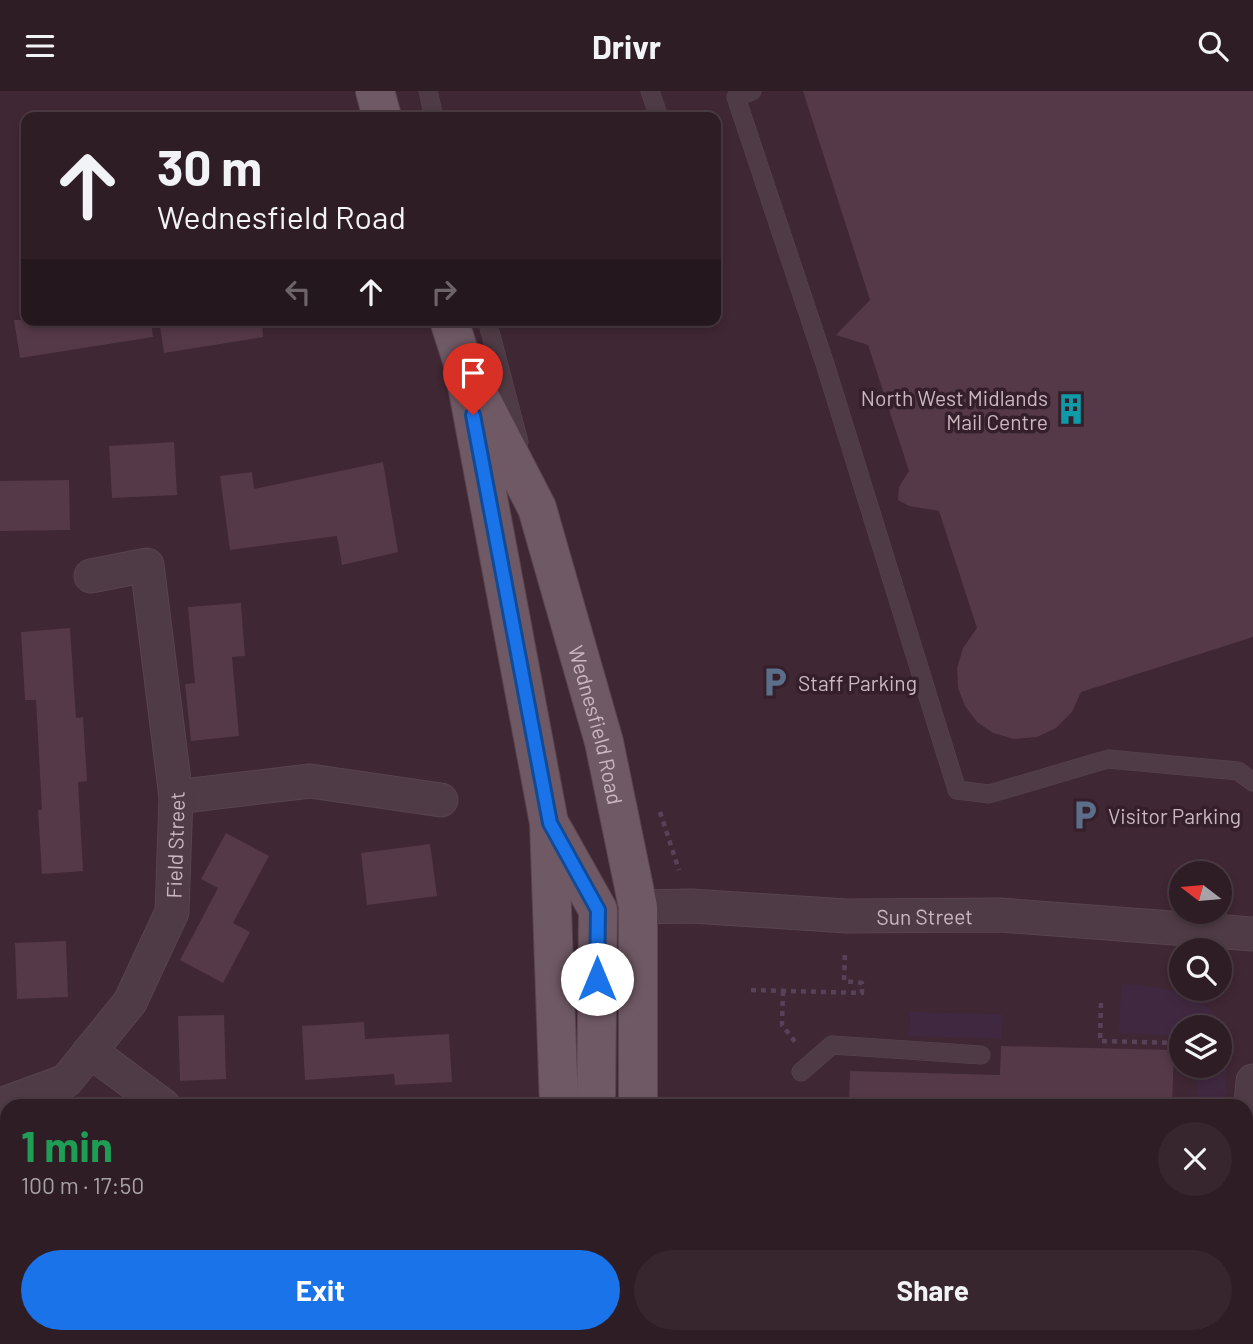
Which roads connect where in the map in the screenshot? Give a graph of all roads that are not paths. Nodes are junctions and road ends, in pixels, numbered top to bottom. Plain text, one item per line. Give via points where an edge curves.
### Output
1 (374, 91) edge
2 (428, 91) edge
3 (650, 91) edge
4 (752, 91) edge
5 (380, 112) edge
6 (433, 112) edge
7 (657, 112) edge
8 (451, 326) edge
9 (488, 326) edge
10 (463, 364) junction
11 (537, 508) junction
12 (90, 576) dead end
13 (1253, 782) edge
14 (176, 797) junction
15 (441, 800) dead end
16 (550, 823) junction
17 (638, 907) junction
18 (598, 910) junction
19 (1253, 934) edge
20 (90, 1051) junction
21 (981, 1055) dead end
22 (806, 1067) road end
23 (1253, 1081) edge
24 (16, 1099) edge
25 (155, 1099) edge
26 (559, 1099) edge
27 (596, 1099) edge
28 (638, 1099) edge
29 (1251, 1099) edge

1 - 5 main road
2 - 6 lane
3 - 7 lane
4 - 13 lane via 736,97 825,364 957,790 989,795 1108,759 1238,771
8 - 10 main road, Wednesfield Road
9 - 11 lane
10 - 11 main road, Wednesfield Road
10 - 16 main road, Wednesfield Road
11 - 17 main road, Wednesfield Road via 604,741
12 - 14 street, Field Street via 147,565
14 - 15 street via 310,781
14 - 20 street, Field Street via 172,912 130,1002
16 - 18 main road
16 - 26 main road, Wednesfield Road
17 - 18 main road, Sun Street
17 - 19 street, Sun Street via 848,916 1000,915
17 - 28 main road, Wednesfield Road
18 - 27 main road
20 - 24 street, Field Street via 65,1081
20 - 25 street
21 - 22 lane via 832,1045
23 - 29 street

